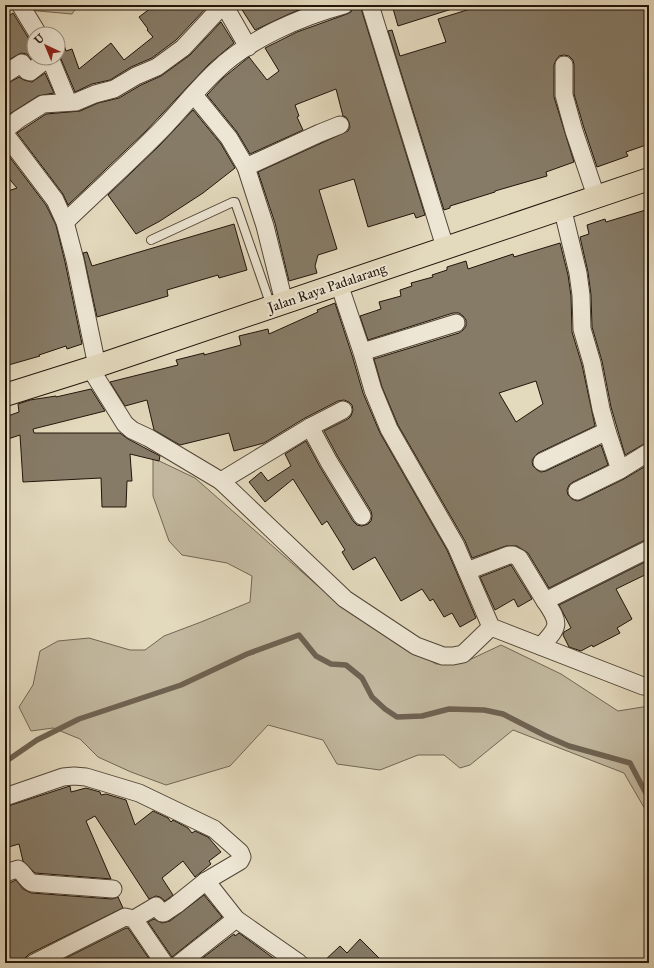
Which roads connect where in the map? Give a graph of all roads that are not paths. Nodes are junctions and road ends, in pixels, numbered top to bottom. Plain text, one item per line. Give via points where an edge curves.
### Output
1 (224, 5) edge
2 (344, 5) edge
3 (370, 5) edge
4 (21, 6) edge
5 (33, 26) edge
6 (248, 47) junction
7 (564, 65) dead end
8 (38, 66) edge
9 (52, 66) edge
10 (5, 74) edge
11 (194, 95) junction
12 (68, 102) junction
13 (340, 125) dead end
14 (5, 130) edge
15 (5, 134) edge
16 (246, 167) junction
17 (649, 179) edge
18 (596, 196) junction
19 (562, 207) junction
20 (65, 222) junction
21 (151, 240) dead end
22 (445, 247) junction
23 (339, 284) junction
24 (278, 304) junction
25 (456, 323) dead end
26 (362, 352) junction
27 (93, 367) junction
28 (5, 395) edge
29 (343, 410) dead end
30 (310, 427) junction
31 (607, 431) junction
32 (649, 452) edge
33 (542, 462) dead end
34 (620, 470) junction
35 (221, 481) junction
36 (577, 491) dead end
37 (362, 516) dead end
38 (649, 549) edge
39 (467, 571) junction
40 (545, 601) junction
41 (491, 627) junction
42 (541, 646) junction
43 (643, 686) dead end
44 (5, 797) edge
45 (5, 873) edge
46 (206, 881) junction
47 (113, 889) dead end
48 (134, 919) junction
49 (236, 919) junction
50 (295, 962) edge
51 (34, 963) edge
52 (164, 963) edge
53 (180, 963) edge

1 - 6 street
1 - 12 street via 183,48 157,67 114,89 76,102
2 - 6 street via 324,10 278,29
3 - 22 street
4 - 5 street
6 - 11 street via 225,63
7 - 18 street via 564,95
8 - 10 street via 30,72 22,63
9 - 12 street
11 - 16 street via 229,138
11 - 20 street
12 - 14 street via 43,104
13 - 16 street
15 - 20 street via 55,200
16 - 24 street via 265,226
17 - 18 highway, Jalan Raya Padalarang
18 - 19 highway, Jalan Raya Padalarang
19 - 22 highway, Jalan Raya Padalarang
19 - 31 street via 578,273 582,329
20 - 27 street via 75,260
21 - 24 lane via 235,202
22 - 23 highway, Jalan Raya Padalarang
23 - 24 highway, Jalan Raya Padalarang
23 - 26 street
24 - 27 highway, Jalan Raya Padalarang
25 - 26 street
26 - 39 street via 373,390 389,429 456,546
27 - 28 highway, Jalan Raya Padalarang
27 - 35 street via 128,427
29 - 30 street
30 - 35 street
30 - 37 street
31 - 33 street
31 - 34 street
32 - 34 street
34 - 36 street
35 - 41 street via 345,599 416,646 443,656 463,654
38 - 40 street
39 - 40 street via 515,555
39 - 41 street
40 - 42 street via 554,614 557,626
41 - 42 street
42 - 43 street
44 - 46 street via 63,777 74,776 86,777 139,793 214,829 240,852 240,861
45 - 47 street via 16,868 32,883
46 - 48 street via 164,913 156,906
46 - 49 street
48 - 51 street via 125,918
48 - 52 street
49 - 50 street
49 - 53 street

